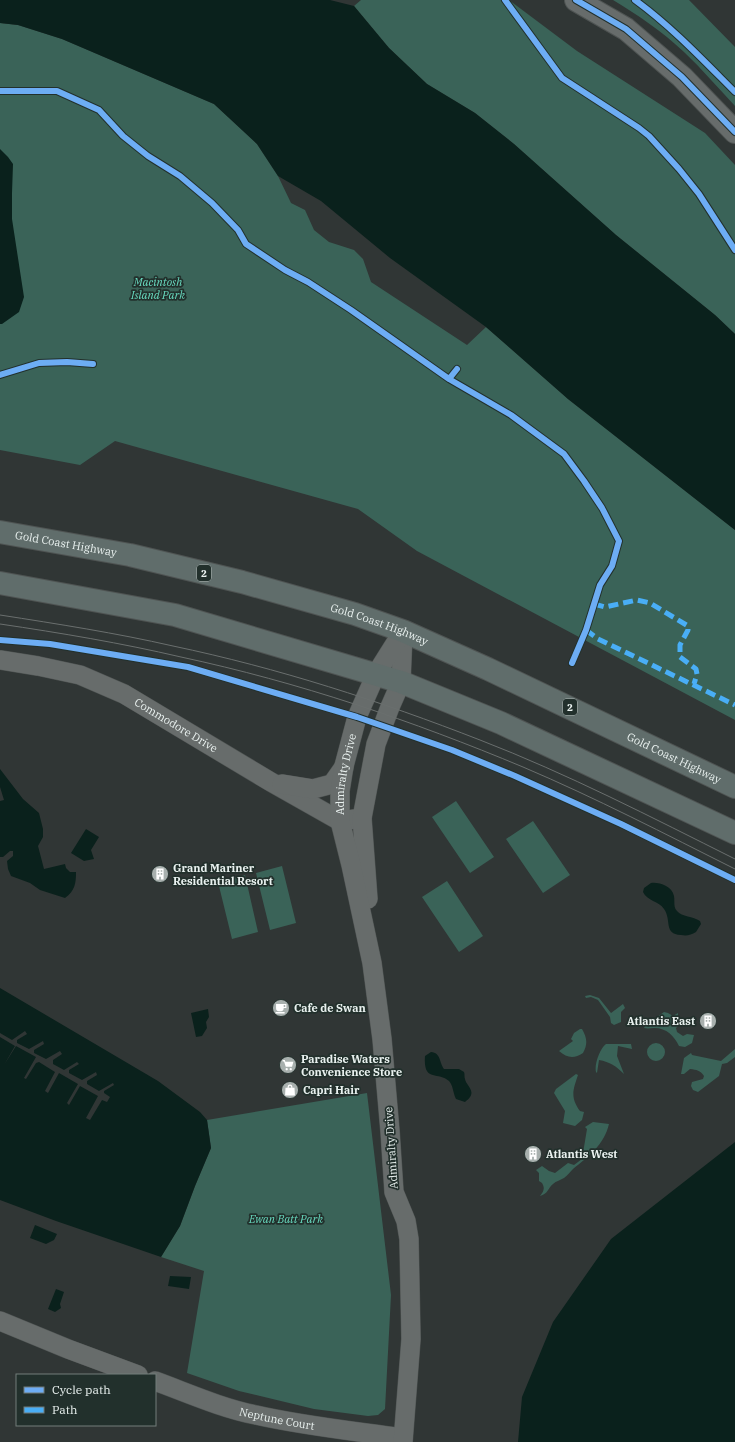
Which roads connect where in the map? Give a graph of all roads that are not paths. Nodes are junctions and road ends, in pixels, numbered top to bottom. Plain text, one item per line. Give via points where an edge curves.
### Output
1 (576, 0) edge
2 (735, 132) edge
3 (0, 532) edge
4 (0, 583) edge
5 (403, 631) junction
6 (0, 660) edge
7 (376, 674) junction
8 (401, 682) junction
9 (344, 766) junction
10 (271, 782) junction
11 (735, 787) edge
12 (362, 818) junction
13 (340, 821) junction
14 (735, 833) edge
15 (370, 949) junction
16 (0, 1321) edge
17 (135, 1374) edge
18 (156, 1381) edge
19 (403, 1440) edge

1 - 2 street via 626,29 682,77
3 - 5 highway, Gold Coast Highway / 2 via 130,556 242,582 346,611
4 - 7 highway via 175,614
5 - 7 street, Admiralty Drive
5 - 8 street
5 - 11 highway, Gold Coast Highway / 2
6 - 10 street, Commodore Drive via 80,675 124,694
7 - 8 highway
7 - 9 street, Admiralty Drive via 357,717
8 - 12 street, Admiralty Drive via 376,744
8 - 14 highway via 501,723
9 - 10 street via 332,784 313,789
9 - 13 street, Admiralty Drive via 340,791
10 - 13 street, Commodore Drive
12 - 13 street
12 - 15 street, Admiralty Drive
13 - 15 street, Admiralty Drive
15 - 19 street, Admiralty Drive via 382,1039 394,1192 406,1221 410,1258 411,1339
16 - 17 street
18 - 19 street, Neptune Court via 254,1415

